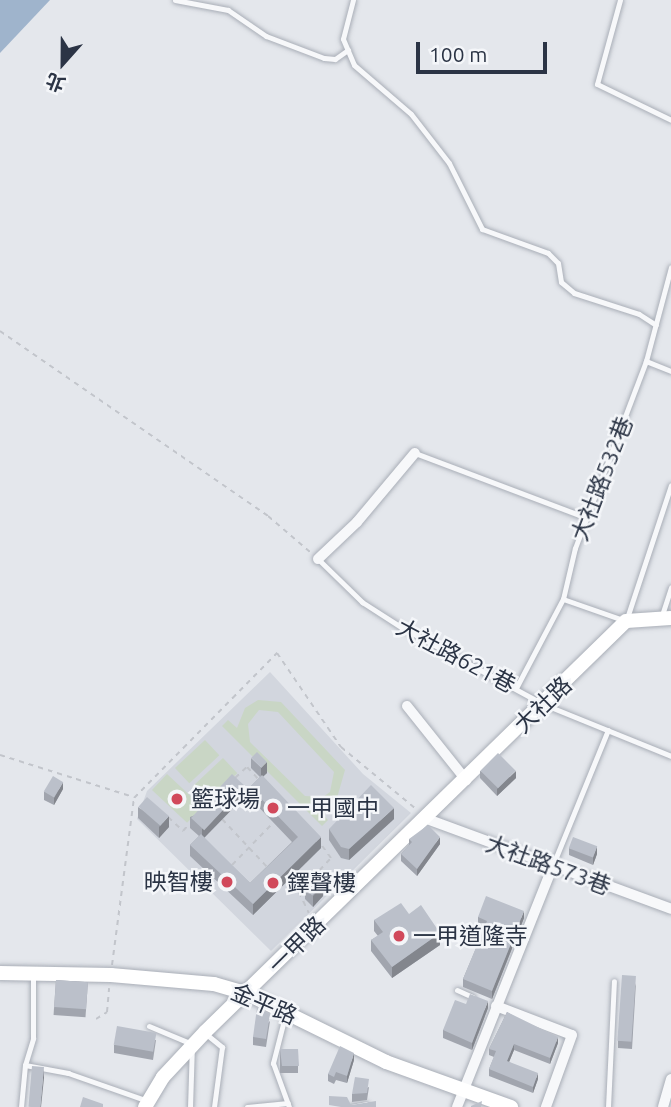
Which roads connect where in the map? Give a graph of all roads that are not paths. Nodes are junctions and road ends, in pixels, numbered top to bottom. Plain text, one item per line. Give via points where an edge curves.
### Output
1 (175, 0) edge
2 (353, 0) edge
3 (620, 0) edge
4 (348, 50) junction
5 (671, 120) edge
6 (671, 267) edge
7 (656, 325) junction
8 (646, 361) junction
9 (671, 371) edge
10 (415, 453) joint
11 (671, 485) edge
12 (587, 518) junction
13 (318, 558) joint
14 (671, 587) edge
15 (563, 599) junction
16 (666, 618) edge
17 (626, 621) junction
18 (516, 688) junction
19 (543, 704) junction
20 (407, 706) dead end
21 (608, 730) junction
22 (671, 756) edge
23 (466, 780) junction
24 (427, 818) junction
25 (552, 868) junction
26 (671, 909) edge
27 (0, 973) edge
28 (33, 974) junction
29 (614, 981) dead end
30 (457, 990) dead end
31 (248, 994) junction
32 (496, 1006) junction
33 (286, 1013) junction
34 (149, 1026) dead end
35 (205, 1032) junction
36 (192, 1045) junction
37 (25, 1065) junction
38 (671, 1079) edge
39 (461, 1090) junction
40 (146, 1104) edge
41 (288, 1105) edge
42 (372, 1105) edge
43 (21, 1107) edge
44 (190, 1107) edge
45 (214, 1107) edge
46 (247, 1107) edge
47 (351, 1107) edge
48 (457, 1107) edge
49 (511, 1107) edge
50 (546, 1107) edge
51 (608, 1107) edge
52 (663, 1107) edge

1 - 4 lane via 228,10 266,36 324,58 335,59
2 - 4 lane via 343,40
3 - 5 lane via 597,84
4 - 7 lane via 354,65 411,114 449,163 482,229 548,253 558,263 561,282 574,293 639,314
6 - 7 lane, 大社路532巷
7 - 8 lane, 大社路532巷
8 - 9 lane
8 - 12 lane, 大社路532巷
10 - 12 lane
10 - 13 street via 357,522
11 - 17 lane
12 - 15 lane, 大社路532巷
13 - 18 lane, 大社路621巷 via 362,602
14 - 16 lane
15 - 17 lane
15 - 18 lane, 大社路532巷
16 - 17 street
17 - 19 street, 大社路
18 - 19 lane, 大社路621巷
19 - 21 lane, 大社路621巷
19 - 23 street, 大社路
20 - 23 street
21 - 22 lane, 大社路621巷
21 - 25 lane
23 - 24 street, 大社路
24 - 25 street, 大社路573巷
24 - 31 street, 一甲路
25 - 26 street, 大社路573巷
25 - 32 street
27 - 28 street, 金平路
28 - 31 street, 金平路 via 214,984
28 - 37 lane via 33,1038
29 - 51 lane
30 - 32 lane
31 - 33 street, 金平路
31 - 35 street, 一甲路
32 - 39 street
32 - 50 street via 572,1035
33 - 39 street, 金平路 via 386,1062
33 - 41 lane via 273,1063
34 - 36 lane
35 - 36 street, 一甲路
35 - 45 lane via 222,1047
36 - 40 street, 一甲路
36 - 44 lane
37 - 40 lane via 68,1073
37 - 43 lane
38 - 52 street
39 - 48 street
39 - 49 street, 金平路
41 - 46 lane
42 - 47 lane

